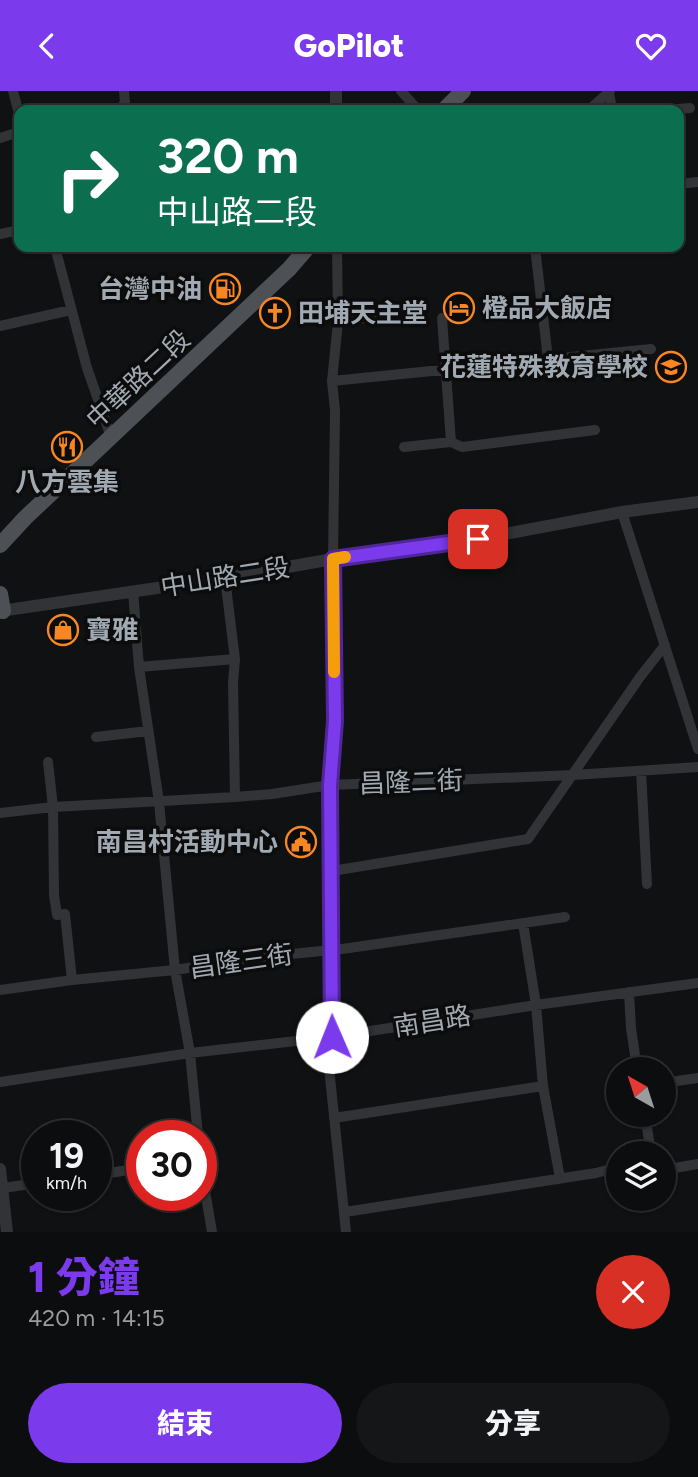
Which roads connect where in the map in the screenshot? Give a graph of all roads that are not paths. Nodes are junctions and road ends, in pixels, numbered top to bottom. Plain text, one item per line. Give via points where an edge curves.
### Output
1 (401, 91) edge
2 (463, 91) edge
3 (610, 92) edge
4 (414, 105) edge
5 (449, 105) edge
6 (595, 105) edge
7 (684, 108) edge
8 (690, 108) dead end
9 (56, 252) edge
10 (304, 252) edge
11 (337, 252) edge
12 (536, 252) edge
13 (71, 310) junction
14 (391, 314) dead end
15 (442, 318) dead end
16 (338, 322) junction
17 (0, 326) edge
18 (651, 349) dead end
19 (548, 359) junction
20 (447, 369) junction
21 (332, 381) junction
22 (595, 430) dead end
23 (111, 437) junction
24 (451, 442) junction
25 (404, 447) dead end
26 (698, 502) edge
27 (622, 512) junction
28 (0, 545) edge
29 (333, 559) junction
30 (225, 578) junction
31 (133, 591) junction
32 (1, 606) edge
33 (665, 645) junction
34 (235, 659) junction
35 (139, 667) junction
36 (148, 731) junction
37 (96, 737) dead end
38 (698, 749) edge
39 (48, 762) dead end
40 (698, 767) edge
41 (641, 771) junction
42 (573, 775) junction
43 (330, 785) junction
44 (235, 797) junction
45 (159, 802) junction
46 (53, 807) junction
47 (0, 813) edge
48 (332, 871) junction
49 (647, 884) dead end
50 (565, 917) dead end
51 (523, 923) junction
52 (332, 950) junction
53 (175, 970) junction
54 (72, 980) junction
55 (698, 983) edge
56 (0, 990) edge
57 (629, 992) junction
58 (536, 1005) junction
59 (332, 1037) junction
60 (190, 1053) junction
61 (635, 1057) edge
62 (698, 1078) edge
63 (676, 1081) edge
64 (0, 1082) edge
65 (543, 1086) junction
66 (334, 1118) junction
67 (196, 1120) edge
68 (698, 1164) edge
69 (676, 1168) edge
70 (0, 1169) edge
71 (606, 1170) edge
72 (560, 1178) junction
73 (21, 1185) edge
74 (3, 1188) junction
75 (208, 1211) edge
76 (345, 1212) junction
77 (7, 1232) edge
78 (212, 1232) edge
79 (346, 1232) edge

1 - 4 street
2 - 5 main road
3 - 6 street
7 - 8 street
9 - 13 street
10 - 23 main road, 中華路二段
11 - 16 street
12 - 19 street
13 - 17 street
13 - 23 street
14 - 16 street
15 - 20 street
16 - 21 street
18 - 19 street
19 - 20 street
20 - 21 street
20 - 24 street
21 - 29 street
22 - 24 street via 462,447
23 - 28 main road, 中華路二段
24 - 25 street
26 - 27 street, 中山路二段
27 - 29 street, 中山路二段 via 478,539
27 - 33 street
29 - 30 street, 中山路二段
29 - 43 street via 335,721
30 - 31 street, 中山路二段
30 - 34 street
31 - 32 street, 中山路二段
31 - 35 street
33 - 38 street
33 - 42 street
34 - 35 street
34 - 44 street
35 - 36 street
36 - 37 street
36 - 45 street
39 - 46 street
40 - 41 street, 昌隆二街
41 - 42 street, 昌隆二街
41 - 49 street
42 - 43 street, 昌隆二街
42 - 48 street via 528,839
43 - 44 street, 昌隆二街
43 - 48 street
44 - 45 street, 昌隆二街
45 - 46 street, 昌隆二街
45 - 53 street
46 - 47 street, 昌隆二街
46 - 54 street via 54,895 57,915 65,914
48 - 52 street
50 - 51 street, 昌隆三街
51 - 52 street, 昌隆三街
51 - 58 street
52 - 53 street, 昌隆三街
52 - 59 street
53 - 54 street, 昌隆三街
53 - 60 street
54 - 56 street, 昌隆三街
55 - 57 street, 南昌路
57 - 58 street, 南昌路
57 - 61 street
58 - 59 street, 南昌路
58 - 65 street
59 - 60 street, 南昌路
59 - 66 street via 327,1048
60 - 64 street, 南昌路
60 - 67 street
62 - 63 street
65 - 66 street
65 - 72 street
66 - 76 street
68 - 69 street
70 - 74 street
71 - 72 street
72 - 76 street
73 - 74 street
74 - 77 street
75 - 78 street
76 - 79 street

